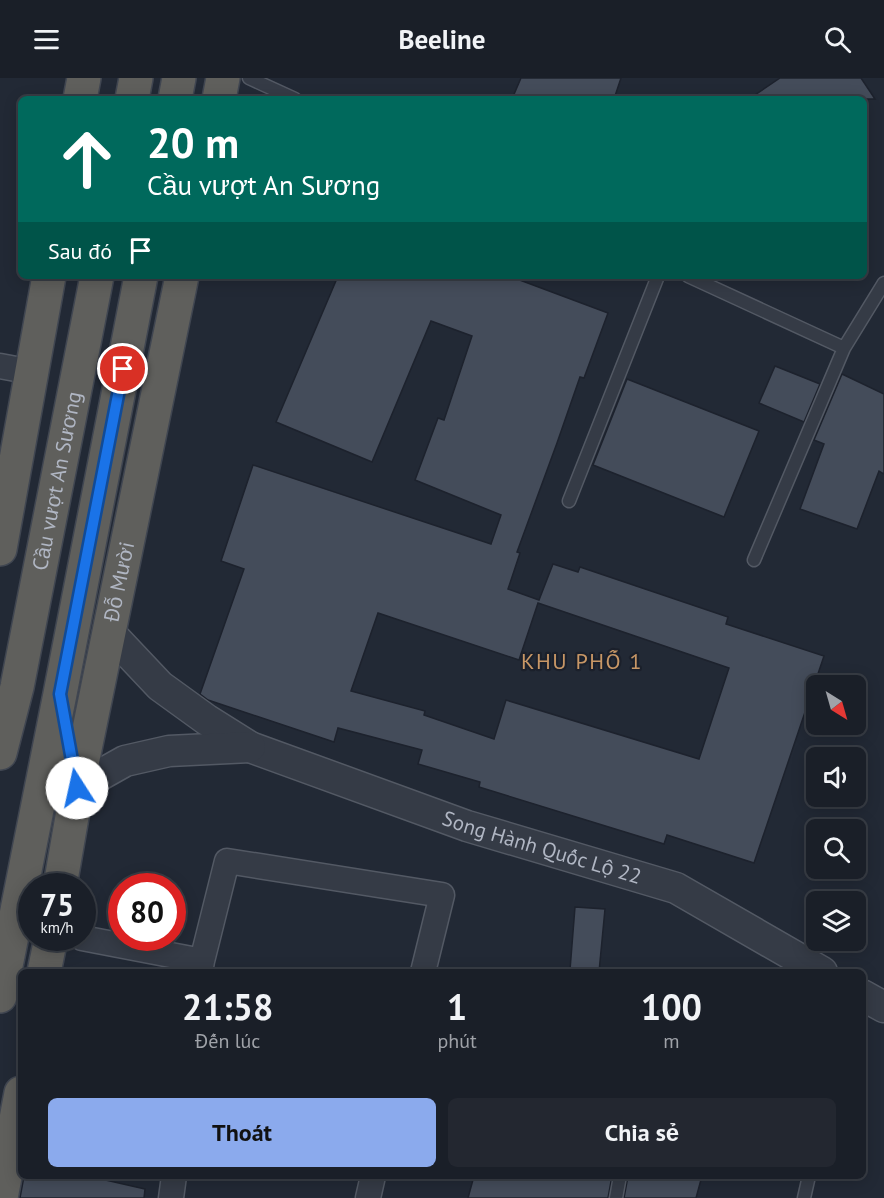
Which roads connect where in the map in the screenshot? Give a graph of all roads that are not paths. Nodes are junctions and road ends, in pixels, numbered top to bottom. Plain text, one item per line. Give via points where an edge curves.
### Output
1 (84, 78) edge
2 (136, 78) edge
3 (179, 78) edge
4 (223, 78) edge
5 (249, 78) edge
6 (81, 96) edge
7 (133, 96) edge
8 (176, 96) edge
9 (220, 96) edge
10 (289, 96) edge
11 (48, 279) edge
12 (96, 279) edge
13 (140, 279) edge
14 (181, 279) edge
15 (657, 279) edge
16 (694, 279) edge
17 (884, 283) edge
18 (844, 348) junction
19 (0, 366) edge
20 (32, 372) junction
21 (569, 501) dead end
22 (0, 549) edge
23 (754, 560) dead end
24 (109, 632) junction
25 (60, 694) junction
26 (250, 747) junction
27 (0, 753) edge
28 (77, 788) junction
29 (28, 856) junction
30 (62, 873) edge
31 (96, 941) edge
32 (48, 951) edge
33 (201, 966) edge
34 (45, 969) edge
35 (424, 969) edge
36 (817, 969) edge
37 (0, 996) edge
38 (866, 997) edge
39 (884, 1007) edge
40 (18, 1109) edge
41 (174, 1179) edge
42 (372, 1179) edge
43 (619, 1179) edge
44 (808, 1179) edge
45 (1, 1198) edge
46 (171, 1198) edge
47 (368, 1198) edge
48 (616, 1198) edge
49 (804, 1198) edge

1 - 6 highway
2 - 7 highway
3 - 8 highway
4 - 9 highway
5 - 10 lane
11 - 20 highway
12 - 27 highway, Cầu vượt An Sương via 17,687
13 - 25 highway, Cầu vượt An Sương
14 - 24 highway, Đỗ Mười
15 - 21 lane
16 - 18 lane
17 - 18 lane
18 - 23 lane
19 - 20 street
20 - 22 highway
24 - 26 street via 160,686
24 - 28 highway, Đỗ Mười
25 - 28 highway
25 - 29 highway
26 - 28 street via 169,751 125,761
26 - 36 street, Song Hành Quốc Lộ 22 via 467,826 675,888
28 - 29 highway
28 - 30 highway, Đỗ Mười
29 - 37 highway
31 - 33 street
32 - 34 highway
33 - 35 street via 227,861 442,895
38 - 39 street
40 - 45 highway
41 - 46 street
42 - 47 street
43 - 48 lane
44 - 49 lane

